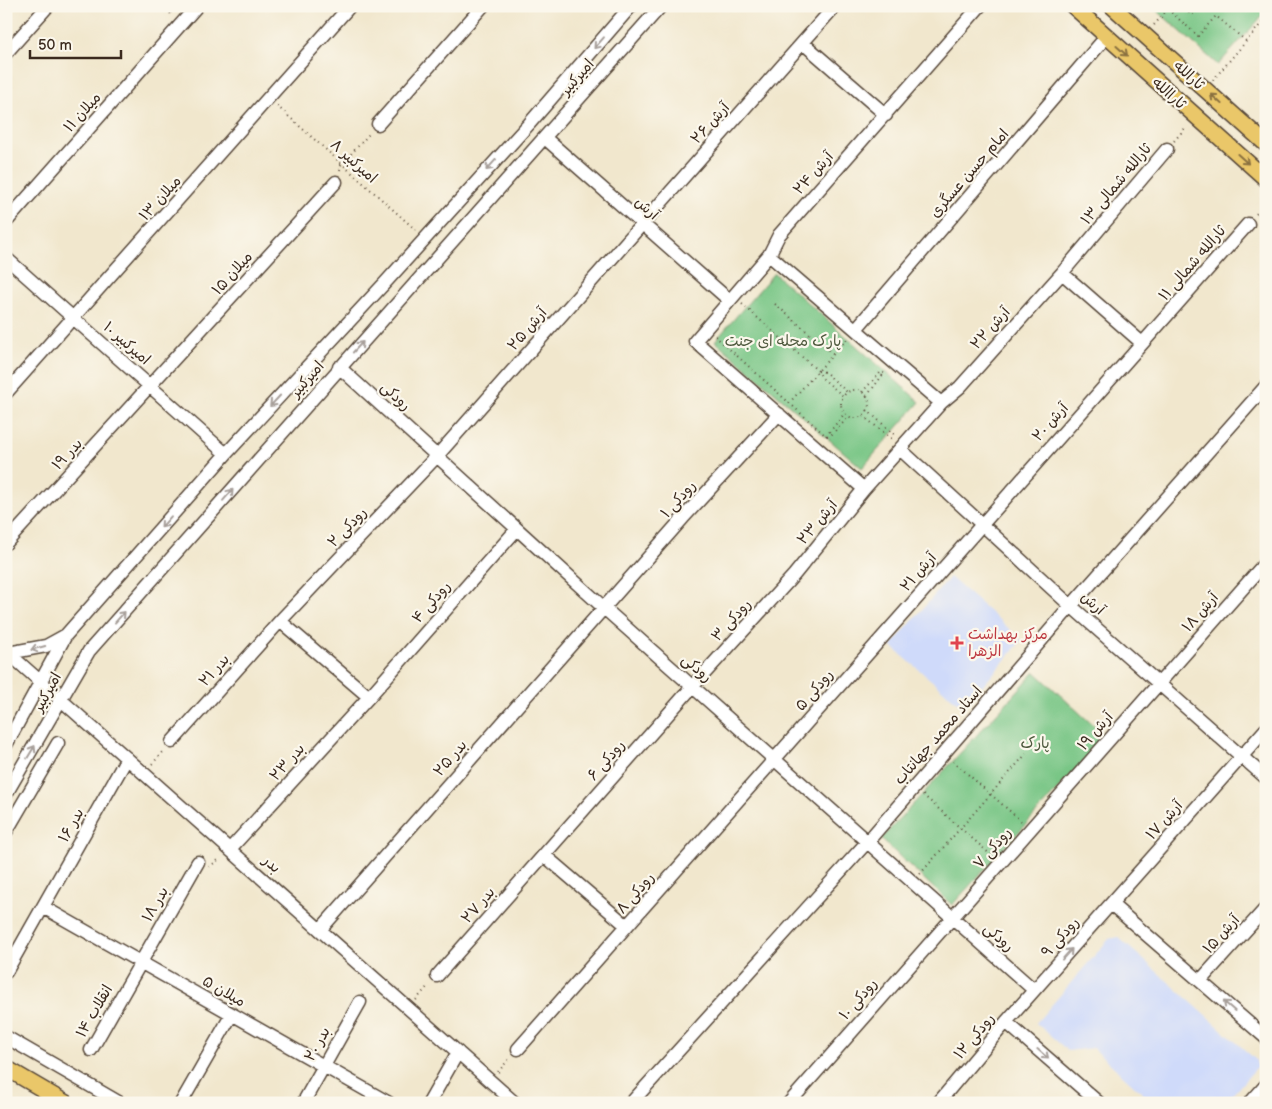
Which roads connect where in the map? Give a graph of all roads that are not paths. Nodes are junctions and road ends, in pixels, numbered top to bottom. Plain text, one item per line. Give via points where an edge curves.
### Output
1 (48, 6) edge
2 (197, 6) edge
3 (350, 6) edge
4 (483, 6) edge
5 (631, 6) edge
6 (661, 6) edge
7 (835, 6) edge
8 (980, 6) edge
9 (1073, 6) edge
10 (1112, 6) edge
11 (1106, 37) junction
12 (804, 43) junction
13 (6, 53) edge
14 (886, 115) junction
15 (378, 124) road end
16 (545, 138) junction
17 (1266, 144) edge
18 (1167, 149) road end
19 (1266, 179) edge
20 (336, 182) road end
21 (6, 222) edge
22 (642, 224) junction
23 (1248, 224) road end
24 (769, 255) junction
25 (6, 258) edge
26 (1062, 273) junction
27 (384, 284) junction
28 (402, 300) junction
29 (733, 302) junction
30 (75, 319) junction
31 (856, 329) junction
32 (1142, 343) junction
33 (339, 367) junction
34 (151, 386) junction
35 (1266, 386) edge
36 (6, 393) edge
37 (941, 403) junction
38 (779, 414) junction
39 (900, 449) junction
40 (226, 454) junction
41 (437, 456) junction
42 (864, 489) junction
43 (983, 523) junction
44 (517, 529) junction
45 (6, 544) edge
46 (1266, 562) edge
47 (794, 575) joint
48 (1071, 606) junction
49 (604, 608) junction
50 (280, 621) junction
51 (66, 635) junction
52 (878, 642) joint
53 (7, 652) edge
54 (42, 683) junction
55 (1159, 683) junction
56 (693, 686) junction
57 (369, 697) junction
58 (62, 699) junction
59 (1266, 729) edge
60 (172, 742) road end
61 (58, 743) dead end
62 (6, 745) edge
63 (1241, 757) junction
64 (127, 758) junction
65 (775, 759) junction
66 (1266, 778) edge
67 (6, 794) edge
68 (1056, 800) joint
69 (6, 832) edge
70 (868, 841) junction
71 (230, 849) junction
72 (544, 855) junction
73 (198, 862) road end
74 (1111, 904) junction
75 (43, 907) junction
76 (1266, 908) edge
77 (952, 917) junction
78 (627, 926) junction
79 (320, 930) junction
80 (141, 962) junction
81 (6, 972) edge
82 (437, 976) road end
83 (1200, 981) junction
84 (1034, 990) junction
85 (360, 1002) dead end
86 (232, 1014) junction
87 (1006, 1022) junction
88 (6, 1038) edge
89 (1266, 1038) edge
90 (518, 1049) road end
91 (91, 1050) dead end
92 (458, 1052) junction
93 (324, 1066) junction
94 (6, 1068) edge
95 (1266, 1084) edge
96 (66, 1103) edge
97 (120, 1103) edge
98 (181, 1103) edge
99 (303, 1103) edge
100 (389, 1103) edge
101 (429, 1103) edge
102 (515, 1103) edge
103 (631, 1103) edge
104 (789, 1103) edge
105 (938, 1103) edge
106 (1099, 1103) edge
107 (1250, 1103) edge

1 - 13 street
2 - 21 street, میلان ۱۱
3 - 30 street, میلان ۱۳
4 - 15 street
5 -> 27 street, امیرکبیر
6 - 16 street, امیرکبیر
7 - 12 street, آرش ۲۶
8 - 14 street, آرش ۲۴
9 - 11 main road, ثاراالله
17 -> 10 main road, ثارالله
11 -> 19 main road, ثاراالله
11 - 31 street, امام حسن عسگری
12 - 14 street
12 - 22 street, آرش ۲۶
14 - 24 street, آرش ۲۴ via 779,236
16 - 22 street, آرش
16 - 28 street, امیرکبیر
18 - 26 street, ثارالله شمالی ۱۳
20 - 34 street, میلان ۱۵
22 - 29 street, آرش
22 - 41 street, آرش ۲۵
23 - 32 street, ثارالله شمالی ۱۱
24 - 29 street, آرش ۲۴
24 - 31 street
25 - 30 street, امیرکبیر ۱۰
26 - 32 street
26 - 37 street, آرش ۲۲ via 960,387
27 - 28 street
27 -> 40 street, امیرکبیر
33 -> 28 street, امیرکبیر
29 - 38 street, آرش ۲۴ via 695,341
30 - 34 street, امیرکبیر ۱۰
30 - 36 street, میلان ۱۳
31 - 37 street
32 - 43 street, آرش ۲۰
33 - 41 street, رودکی
58 -> 33 street, امیرکبیر via 89,651
34 - 40 street, امیرکبیر ۱۰
34 - 45 street, بدر ۱۹
35 - 48 street, استاد محمد جهانتاب
37 - 39 street, آرش ۲۲
38 - 42 street
38 - 49 street, رودکی ۱
39 - 42 street, آرش ۲۳
39 - 43 street, آرش
40 -> 51 street, امیرکبیر
41 - 44 street, رودکی
41 - 50 street, رودکی ۲
42 - 47 street, آرش ۲۳
43 - 48 street, آرش
43 - 52 street, آرش ۲۱
44 - 49 street, رودکی
44 - 57 street, رودکی ۴
46 - 55 street, آرش ۱۸
47 - 56 street, رودکی ۳
48 - 55 street, آرش
48 - 70 street, استاد محمد جهانتاب
49 - 56 street, رودکی
49 - 79 street, بدر ۲۵
50 - 57 street
50 - 60 street, بدر ۲۱
51 -> 53 street via 46,646
51 - 54 street, امیرکبیر
52 - 65 street, رودکی ۵
53 - 54 street, بدر
54 - 58 street, بدر
54 - 62 street, امیرکبیر
55 - 63 street, آرش
55 - 68 street, آرش ۱۹
56 - 65 street, رودکی
56 - 72 street, رودکی ۶
57 - 71 street, بدر ۲۳
58 - 64 street, بدر
67 -> 58 street, امیرکبیر
59 - 63 street, آرش ۱۷
61 - 69 street
63 - 66 street, آرش
63 - 74 street, آرش ۱۷
64 - 71 street, بدر
64 - 75 street, بدر ۱۶
65 - 70 street, رودکی
65 - 78 street, رودکی ۸
68 - 77 street, رودکی ۷
70 - 77 street, رودکی
70 - 103 street, استاد محمد جهانتاب
71 - 79 street, بدر
72 - 78 street
72 - 82 street, بدر ۲۷
73 - 80 street, بدر ۱‍۸
74 - 83 street
84 -> 74 street, رودکی ۹
75 - 80 street, میلان ۵
75 - 81 street, بدر ۱۶
76 - 83 street, آرش ۱۵
77 - 84 street, رودکی
77 - 104 street, رودکی ۱۰
78 - 90 street, رودکی ۸
79 - 92 street, بدر
80 - 86 street, میلان ۵
80 - 91 street, انقلاب ۱۴
89 -> 83 street
84 - 87 street, رودکی ۱۲
85 - 93 street, بدر ۲۰
86 - 93 street, میلان ۵
86 - 98 street
87 - 105 street, رودکی ۱۲
87 -> 106 street
88 - 97 street
92 - 101 street
92 - 102 street, بدر
93 - 99 street, بدر ۲۰
93 - 100 street, میلان ۵
94 - 96 main road
95 - 107 street

